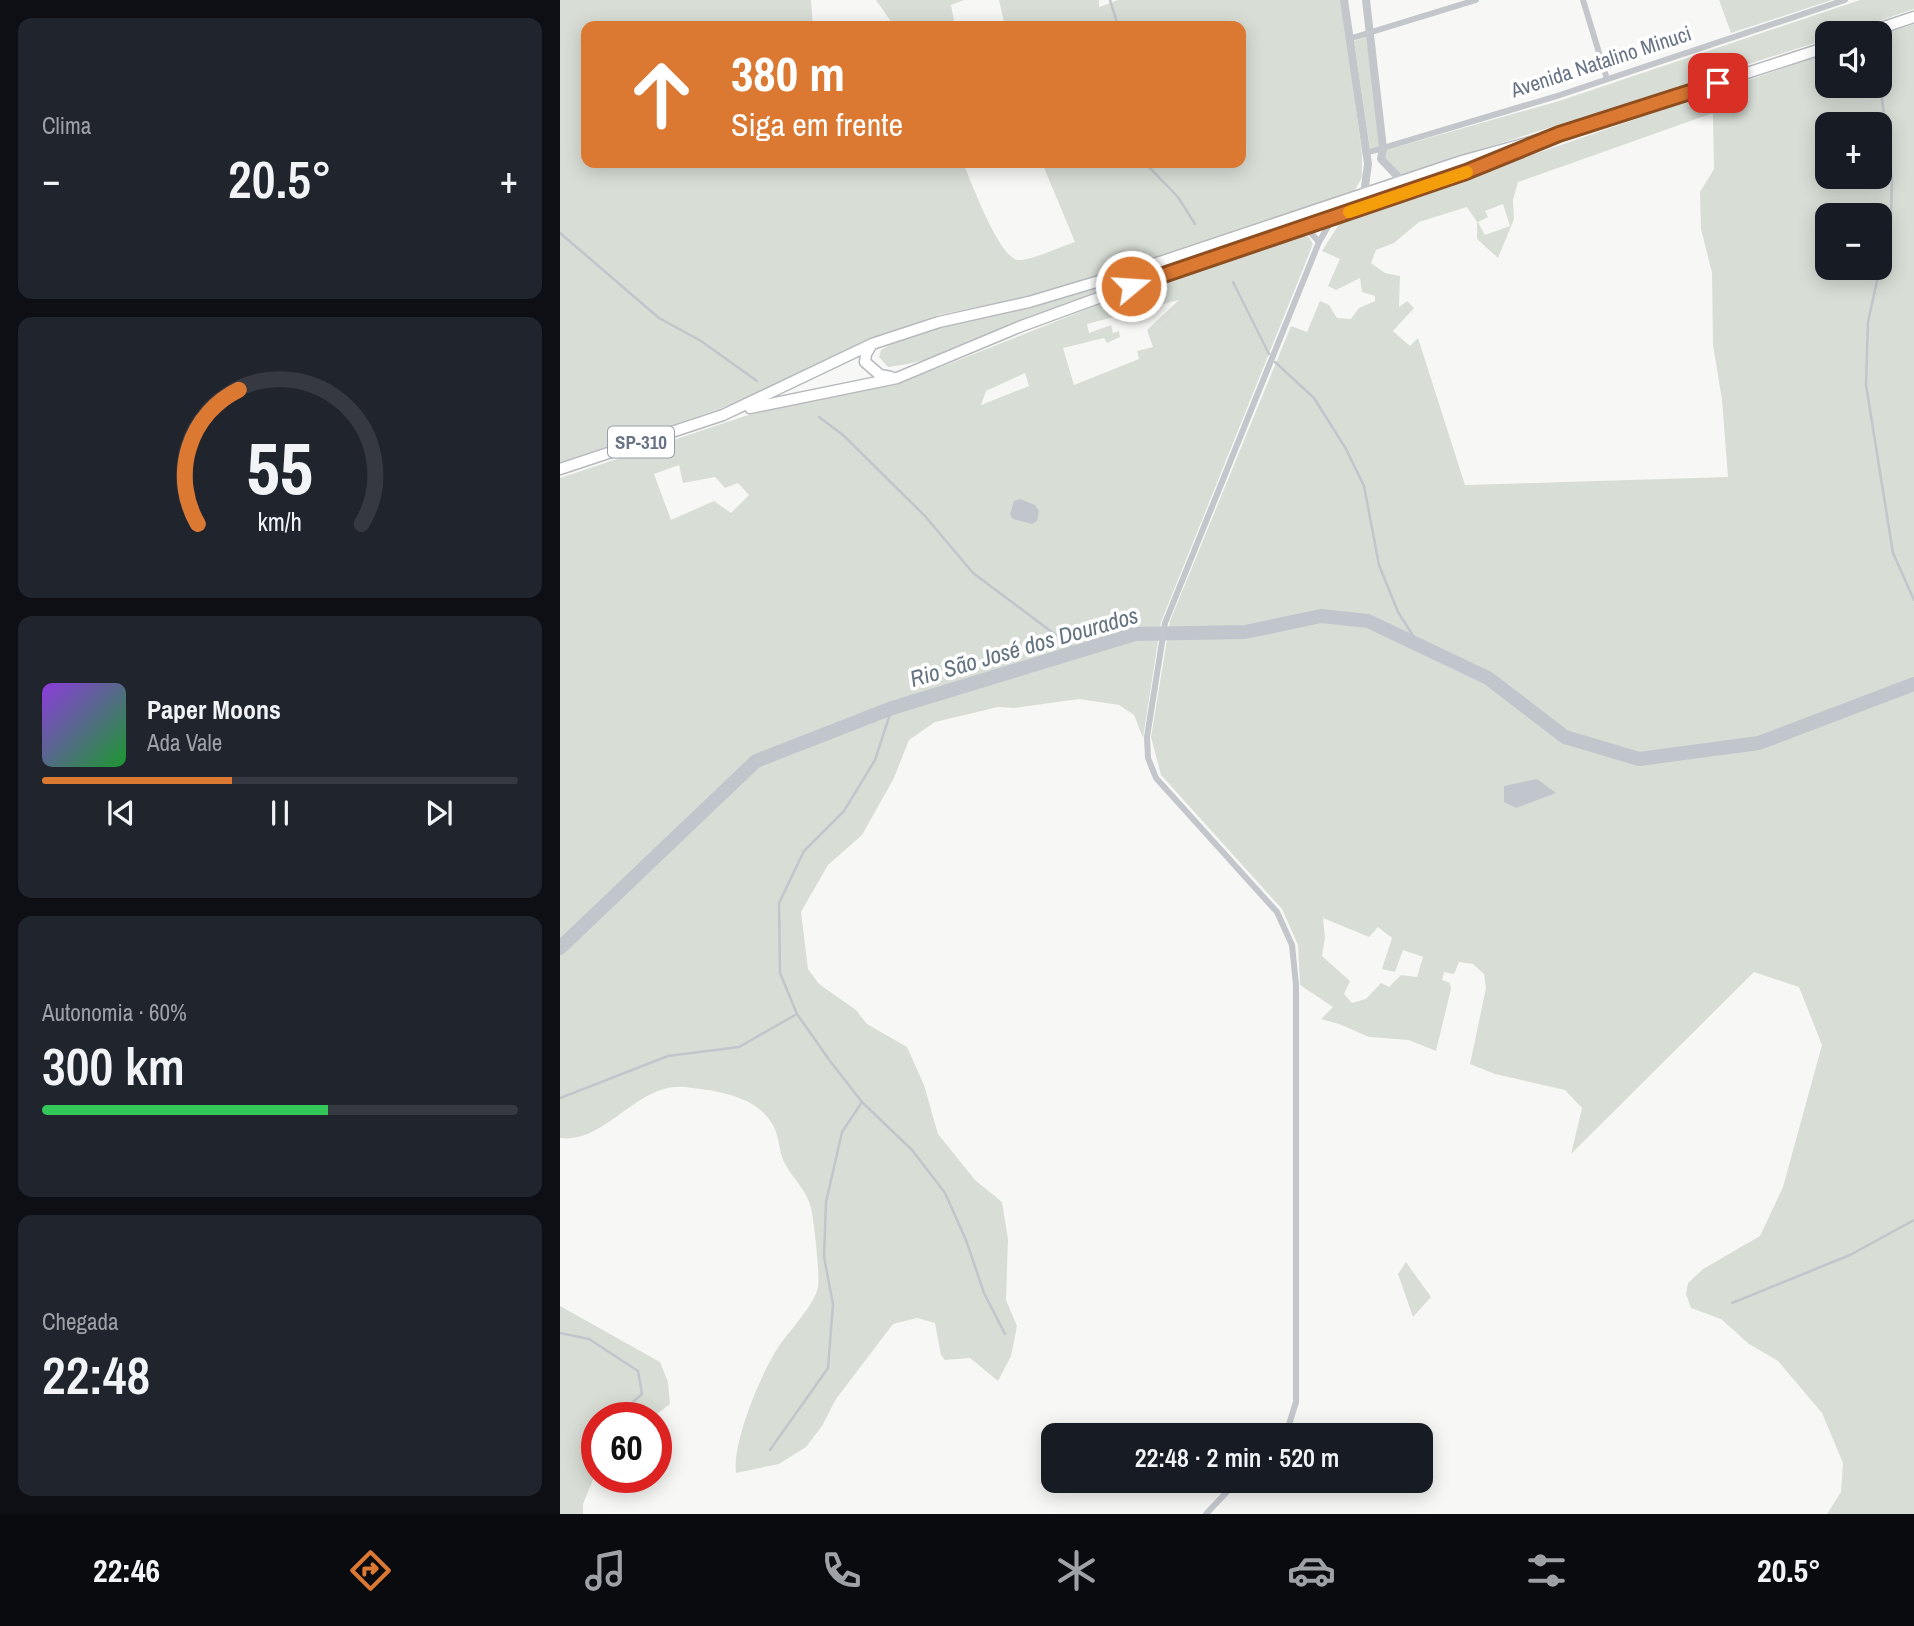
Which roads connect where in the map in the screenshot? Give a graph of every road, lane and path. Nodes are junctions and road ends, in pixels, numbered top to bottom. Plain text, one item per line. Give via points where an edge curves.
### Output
1 (1344, 0) edge
2 (1366, 0) edge
3 (1476, 0) edge
4 (1583, 0) edge
5 (1845, 0) edge
6 (1914, 17) edge
7 (1892, 24) edge
8 (1371, 34) junction
9 (1352, 38) junction
10 (1815, 51) edge
11 (1607, 79) junction
12 (1559, 134) junction
13 (1383, 148) junction
14 (1366, 153) junction
15 (1402, 181) junction
16 (1364, 194) junction
17 (1333, 218) junction
18 (1300, 229) junction
19 (1319, 242) junction
20 (872, 344) junction
21 (898, 378) junction
22 (723, 415) junction
23 (560, 469) edge
24 (1288, 1423) edge
25 (1226, 1493) edge
26 (1206, 1514) edge

1 - 9 street
2 - 8 street
3 - 8 street
4 - 11 street
5 - 11 street, Avenida Natalino Minuci
6 - 7 main road
8 - 9 street
8 - 13 street
9 - 14 street
10 - 12 main road, SP-310
11 - 13 street, Avenida Natalino Minuci
12 - 15 main road, SP-310
12 - 17 main road, SP-310
13 - 14 street, Avenida Natalino Minuci
13 - 15 street via 1381,159
14 - 16 street
15 - 16 main road, SP-310
16 - 20 main road, SP-310 via 1136,270
17 - 18 main road, SP-310
17 - 19 street
18 - 19 street
18 - 21 main road, SP-310 via 1019,327
19 - 24 street via 1165,623 1147,737 1148,758 1156,778 1277,912 1292,945 1296,985 1296,1402
20 - 21 main road via 865,362 880,375
20 - 22 main road, SP-310
21 - 22 main road, SP-310
22 - 23 main road, SP-310
25 - 26 street

